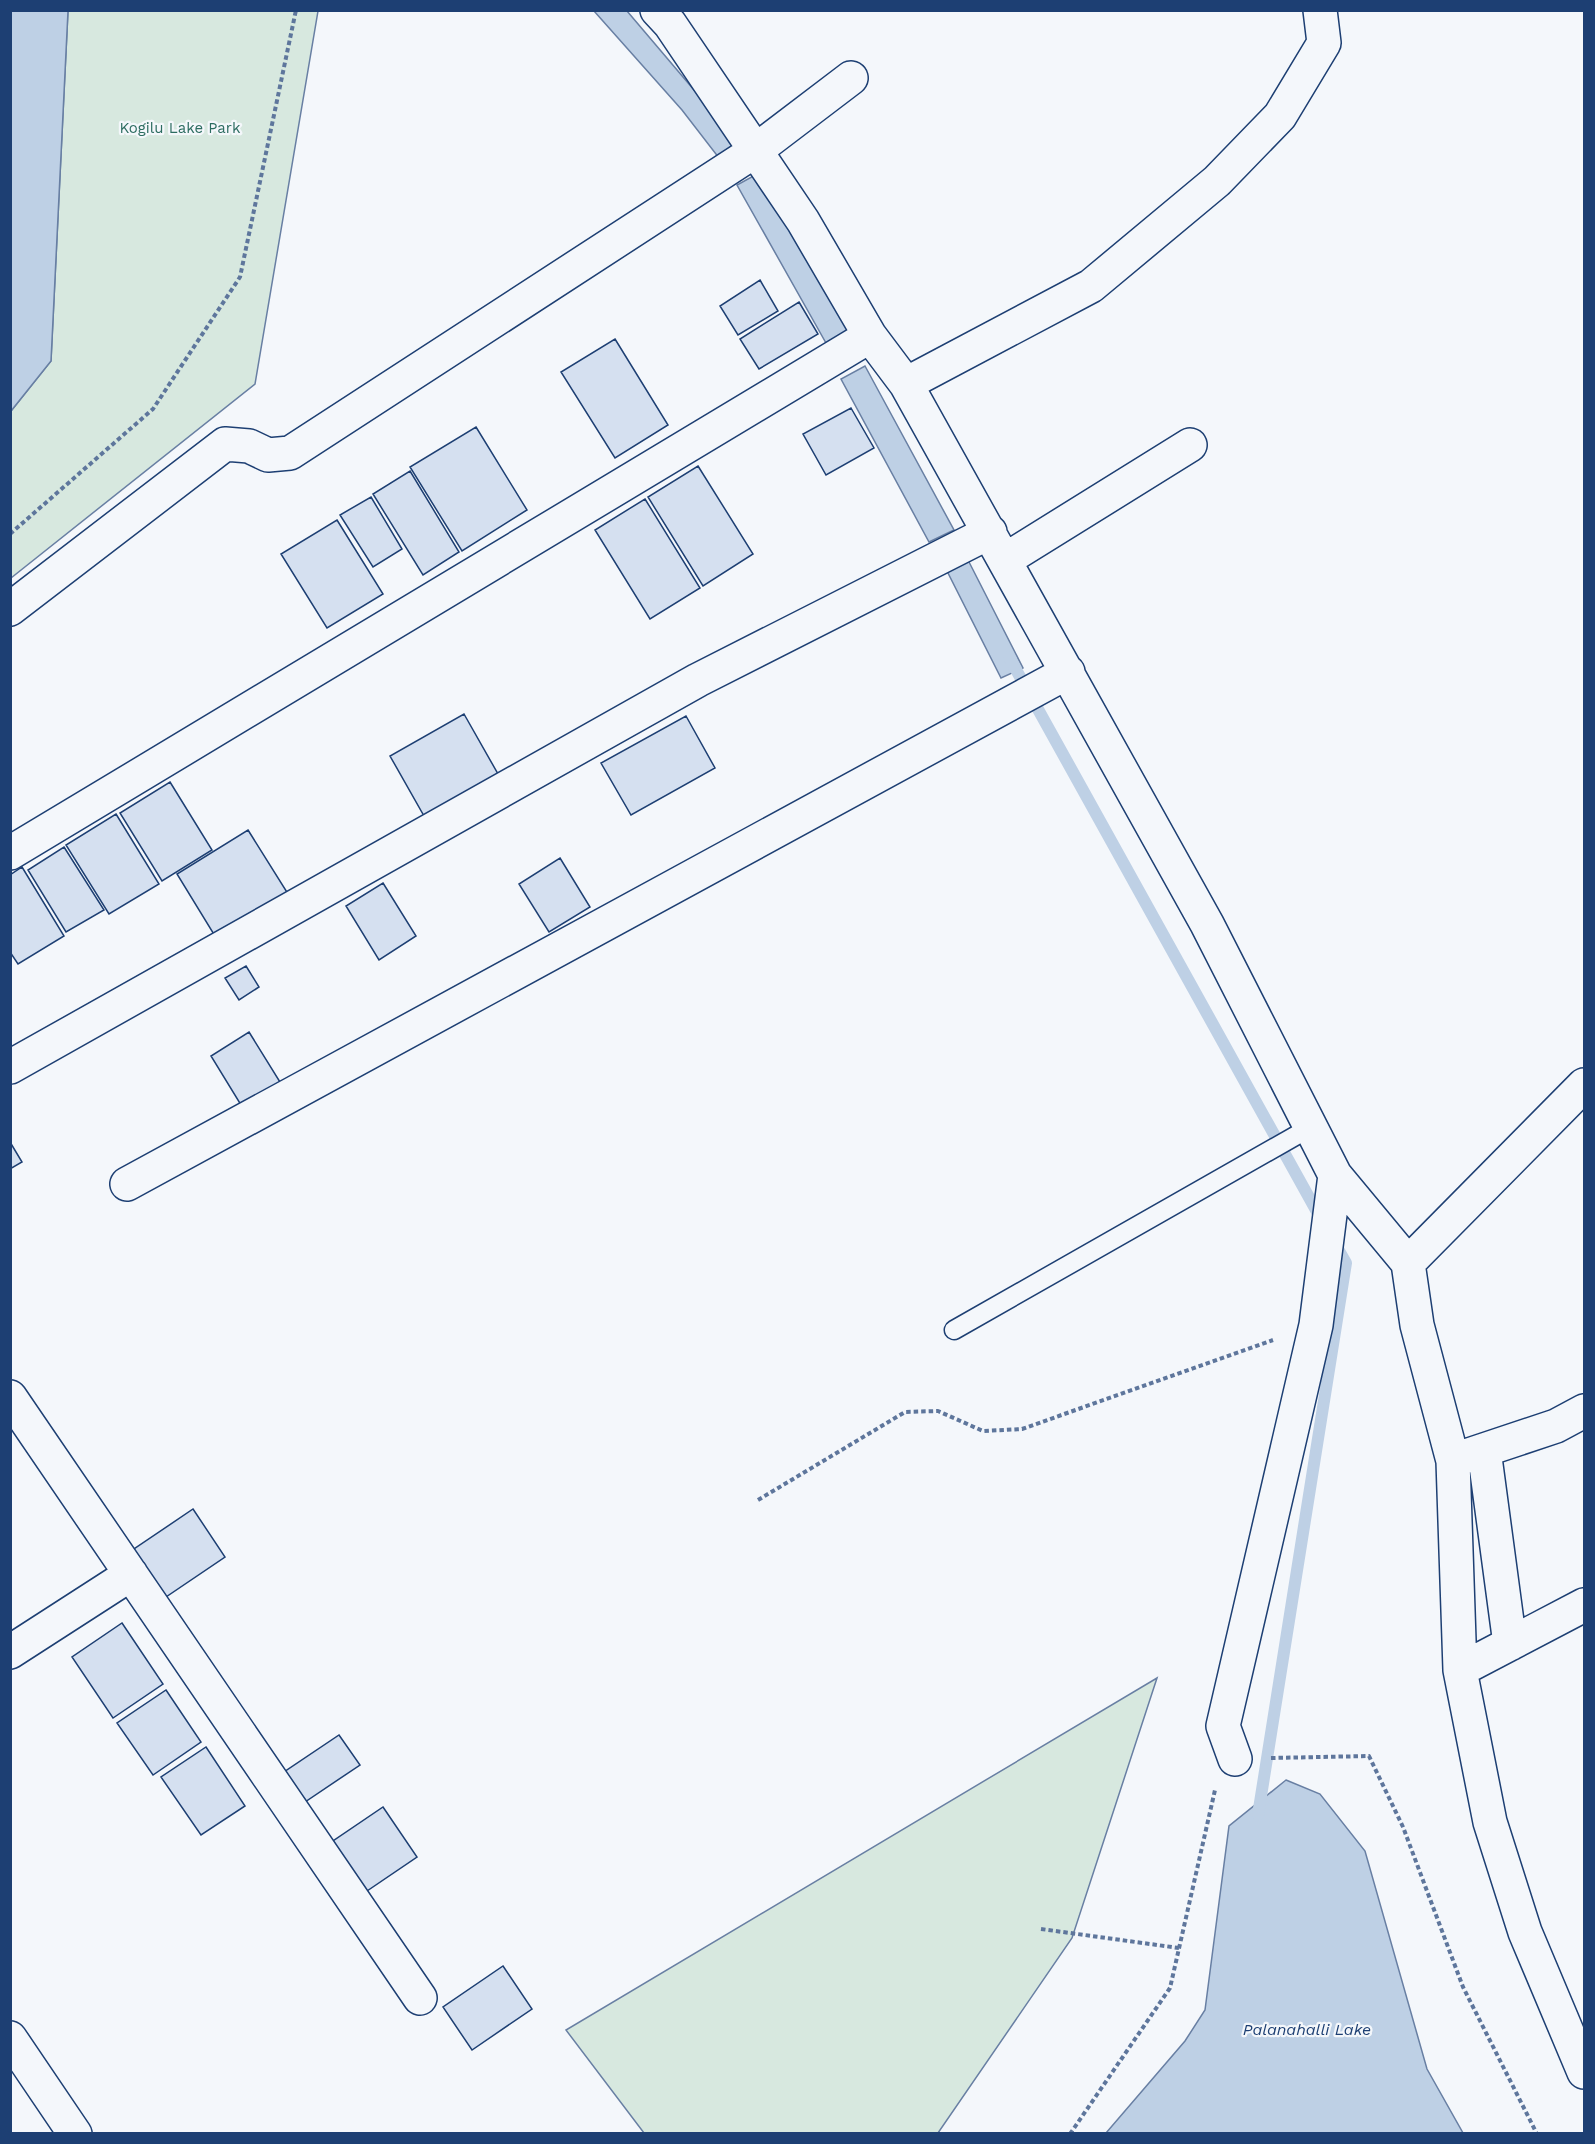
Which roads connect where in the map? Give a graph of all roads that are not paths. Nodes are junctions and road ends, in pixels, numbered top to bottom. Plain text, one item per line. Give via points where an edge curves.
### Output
1 (657, 10) edge
2 (1320, 10) edge
3 (850, 78) dead end
4 (755, 151) junction
5 (870, 336) junction
6 (906, 384) junction
7 (1190, 445) dead end
8 (997, 546) junction
9 (10, 609) edge
10 (1068, 672) junction
11 (10, 853) edge
12 (10, 1067) edge
13 (1584, 1085) edge
14 (1311, 1127) junction
15 (1335, 1175) junction
16 (127, 1184) dead end
17 (1408, 1263) junction
18 (954, 1330) dead end
19 (10, 1397) edge
20 (1584, 1411) edge
21 (1484, 1450) junction
22 (1453, 1461) junction
23 (131, 1574) junction
24 (1584, 1605) edge
25 (1510, 1644) junction
26 (10, 1652) edge
27 (1460, 1670) junction
28 (1235, 1759) road end
29 (420, 1998) dead end
30 (10, 2038) edge
31 (1584, 2072) edge
32 (75, 2133) edge

1 - 4 street
2 - 6 street via 1324,43 1280,116 1217,181 1091,286
3 - 4 street
4 - 5 street via 803,221
4 - 9 street via 290,453 268,455 249,446 225,444
5 - 6 street
5 - 11 street
6 - 8 street
7 - 8 street
8 - 10 street
8 - 12 street via 698,680
10 - 14 street via 1207,924
10 - 16 street
13 - 17 street
14 - 15 street
14 - 18 lane
15 - 17 street
15 - 28 street via 1316,1325 1223,1725
17 - 22 street via 1417,1325
19 - 23 street
20 - 21 street via 1556,1426
21 - 22 street
21 - 25 street
22 - 27 street
23 - 26 street
23 - 29 street
24 - 25 street
25 - 27 street
27 - 31 street via 1490,1822 1525,1932
30 - 32 street

